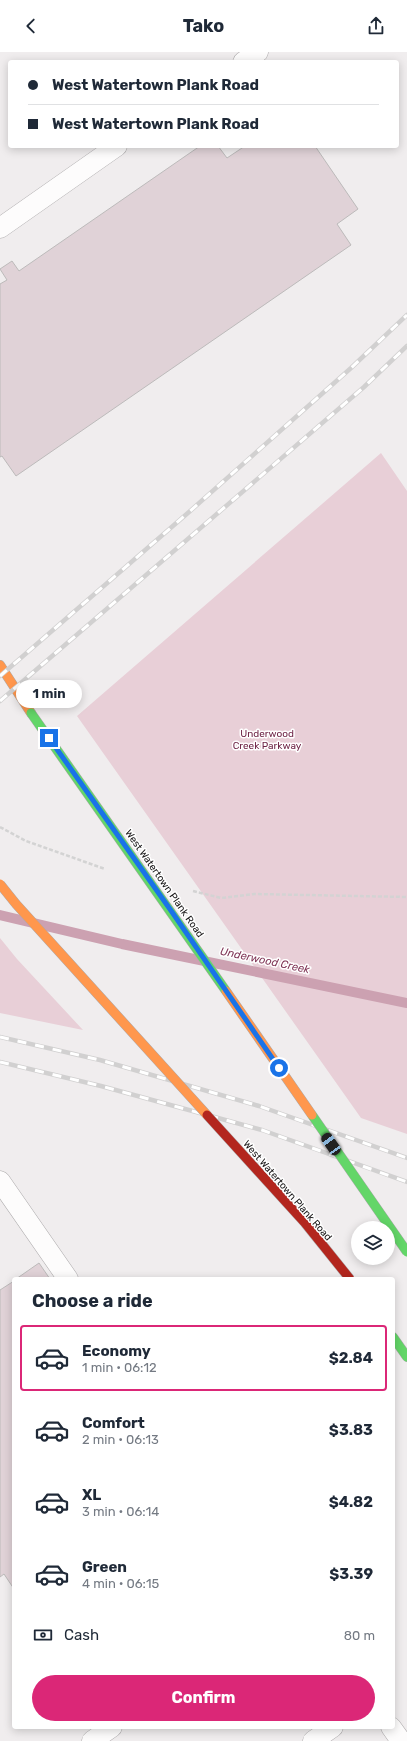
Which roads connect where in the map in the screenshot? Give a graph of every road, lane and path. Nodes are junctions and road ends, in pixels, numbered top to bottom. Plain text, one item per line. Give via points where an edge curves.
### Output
1 (258, 52) edge
2 (246, 60) edge
3 (114, 148) edge
4 (2, 222) edge
5 (0, 666) edge
6 (0, 827) edge
7 (107, 870) dead end
8 (0, 884) edge
9 (190, 891) dead end
10 (407, 898) edge
11 (0, 1181) edge
12 (407, 1252) edge
13 (67, 1277) edge
14 (348, 1277) edge
15 (395, 1340) edge
16 (407, 1358) edge
17 (109, 1729) edge
18 (330, 1729) edge
19 (392, 1729) edge
20 (92, 1741) edge
21 (313, 1741) edge
22 (401, 1741) edge

1 - 2 lane
3 - 4 lane
5 - 12 street, West Watertown Plank Road, bridge
6 - 7 path via 26,841
8 - 14 street, West Watertown Plank Road, bridge via 305,1223
9 - 10 path via 221,898 255,894 334,894
11 - 13 lane
15 - 16 street
17 - 20 lane
18 - 21 lane
19 - 22 lane

